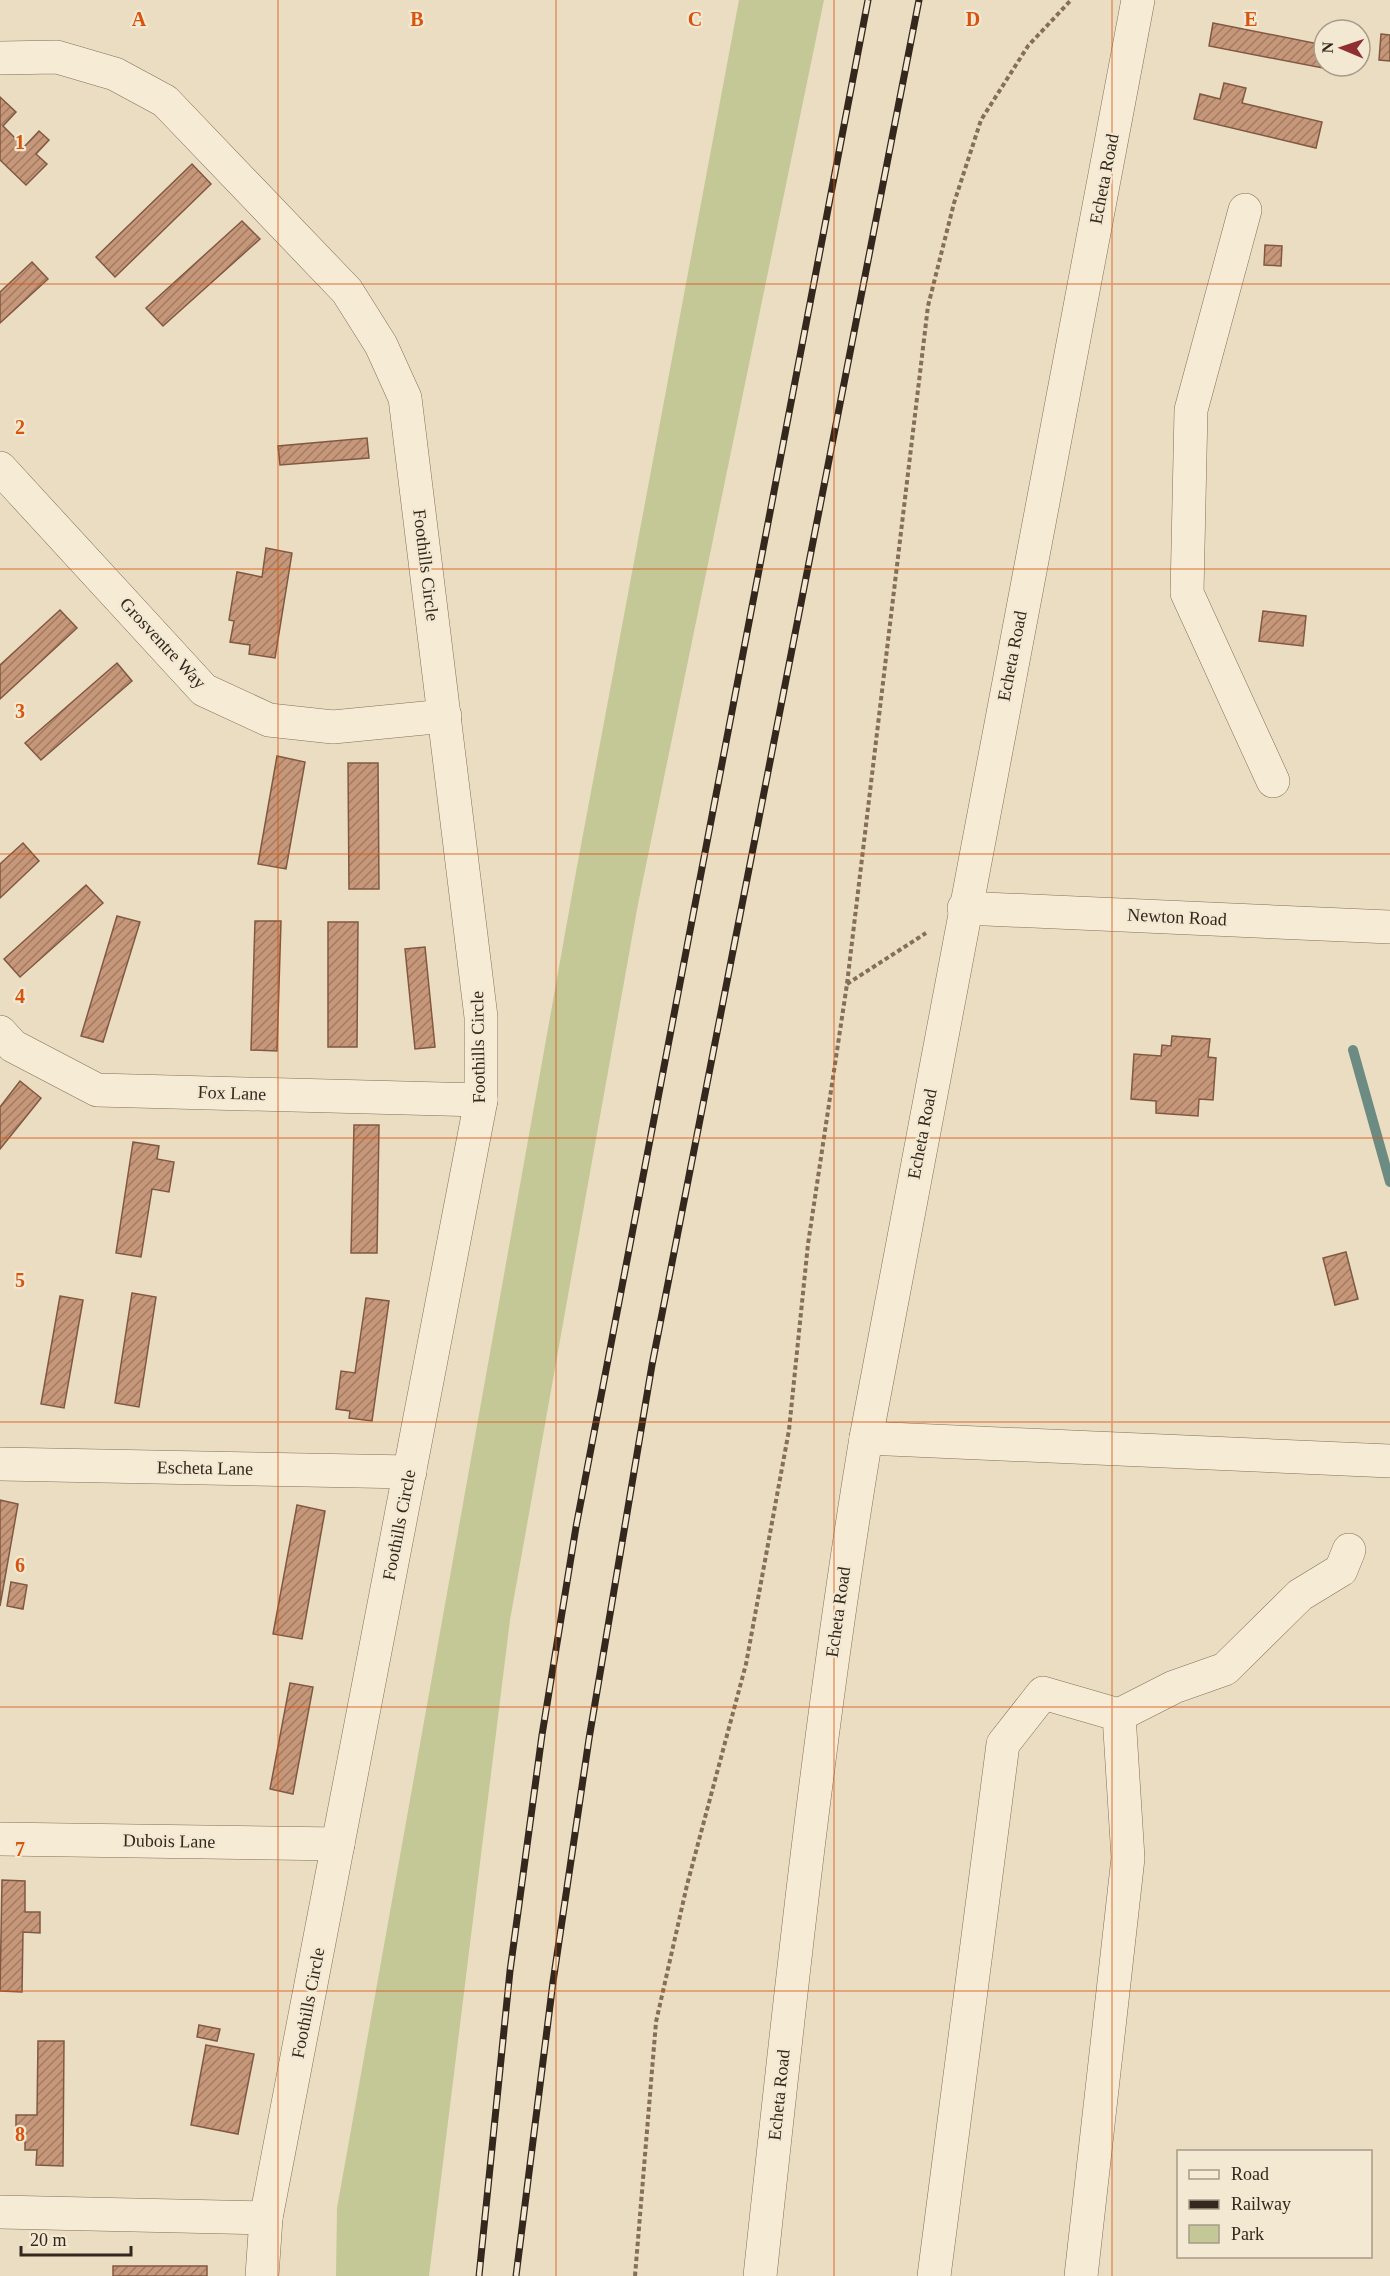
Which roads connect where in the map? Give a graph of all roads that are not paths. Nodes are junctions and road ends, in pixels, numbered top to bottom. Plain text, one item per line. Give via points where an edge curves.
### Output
1 (1138, 0) edge
2 (0, 58) edge
3 (1245, 210) dead end
4 (0, 468) edge
5 (445, 716) junction
6 (1273, 781) dead end
7 (964, 908) junction
8 (1390, 927) edge
9 (0, 1032) edge
10 (481, 1100) junction
11 (866, 1438) junction
12 (1390, 1461) edge
13 (0, 1464) edge
14 (410, 1472) junction
15 (1349, 1550) dead end
16 (1119, 1715) junction
17 (0, 1839) edge
18 (338, 1844) junction
19 (0, 2212) edge
20 (266, 2218) junction
21 (262, 2276) edge
22 (760, 2276) edge
23 (934, 2276) edge
24 (1081, 2276) edge

1 - 7 street, Echeta Road
2 - 5 street, Foothills Circle via 57,57 115,74 165,100 347,291 381,345 405,398
3 - 6 street via 1191,410 1187,593
4 - 5 street, Grosventre Way via 204,690 269,720 333,727
5 - 10 street, Foothills Circle via 481,1017
7 - 8 street, Newton Road
7 - 11 street, Echeta Road
9 - 10 street, Fox Lane via 13,1046 97,1089
10 - 14 street, Foothills Circle
11 - 12 street
11 - 22 street, Echeta Road via 838,1611 793,1966
13 - 14 street, Escheta Lane
14 - 18 street, Foothills Circle
15 - 16 street via 1341,1570 1300,1595 1225,1669 1174,1687
16 - 23 street via 1043,1693 1003,1744
16 - 24 street via 1128,1858
17 - 18 street, Dubois Lane
18 - 20 street, Foothills Circle
19 - 20 street
20 - 21 street, Foothills Circle

